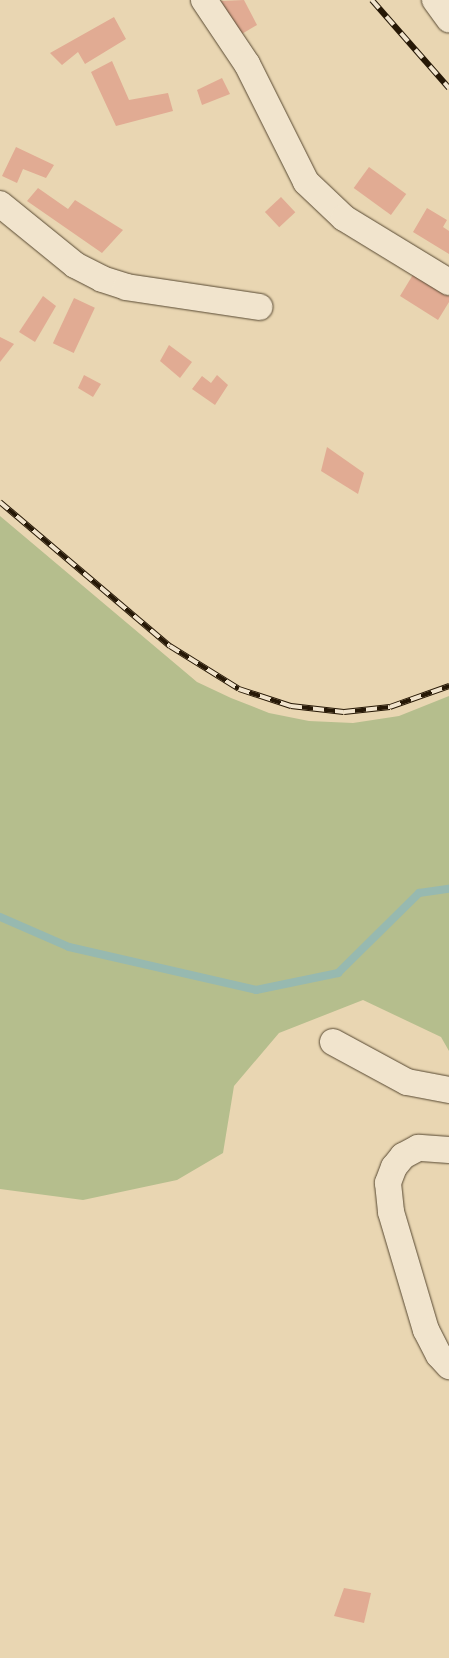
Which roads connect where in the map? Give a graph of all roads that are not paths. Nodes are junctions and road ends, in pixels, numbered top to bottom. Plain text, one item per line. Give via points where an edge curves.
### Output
1 (204, 0) edge
2 (435, 0) edge
3 (449, 19) edge
4 (0, 204) edge
5 (449, 282) edge
6 (260, 306) dead end
7 (333, 1042) dead end
8 (449, 1090) edge
9 (449, 1150) edge
10 (449, 1366) edge

1 - 5 street via 247,64 306,182 344,218
2 - 3 street
4 - 6 street via 75,265 102,279 126,286
7 - 8 street via 407,1082
9 - 10 street via 433,1146 418,1148 403,1156 394,1167 388,1183 391,1212 426,1330 439,1355

